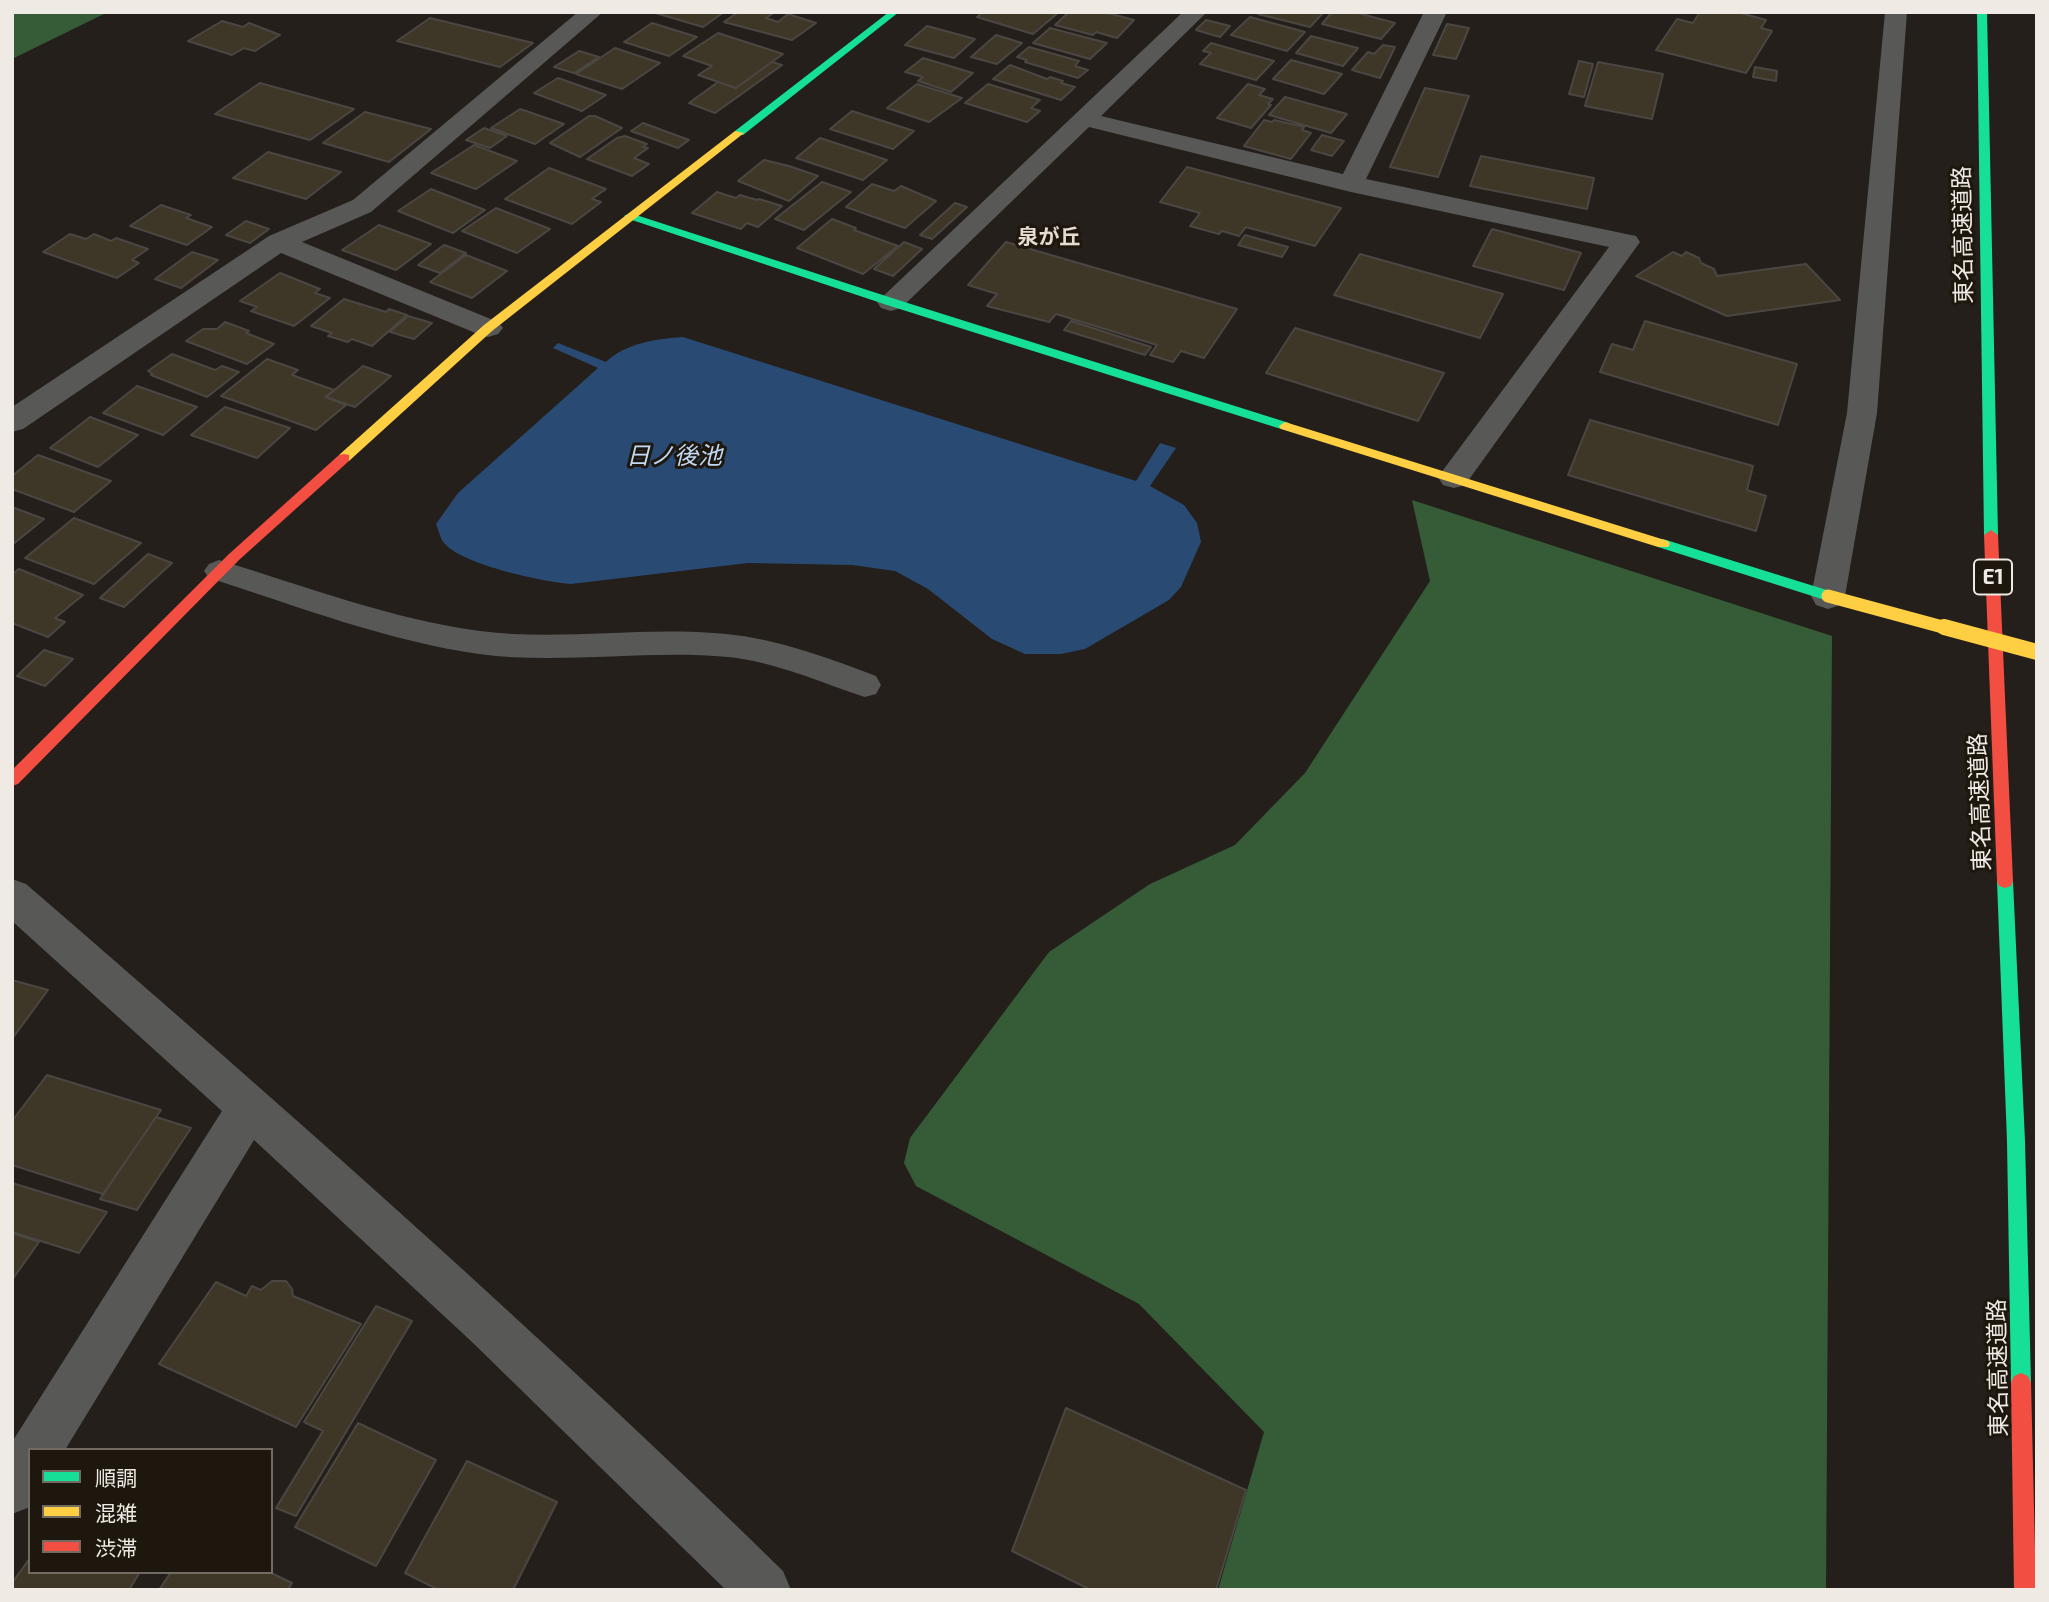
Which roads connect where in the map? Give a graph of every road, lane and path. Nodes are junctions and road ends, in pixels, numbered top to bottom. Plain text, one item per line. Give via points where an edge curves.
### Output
1 (592, 12) edge
2 (895, 12) edge
3 (1196, 12) edge
4 (1436, 12) edge
5 (1896, 12) edge
6 (1982, 12) edge
7 (1086, 118) junction
8 (1351, 184) junction
9 (630, 216) junction
10 (279, 242) junction
11 (891, 302) junction
12 (488, 328) junction
13 (12, 422) edge
14 (1454, 477) junction
15 (219, 571) junction
16 (1828, 596) junction
17 (2037, 652) edge
18 (865, 685) dead end
19 (12, 780) edge
20 (12, 896) edge
21 (250, 1106) junction
22 (37, 1448) edge
23 (28, 1463) edge
24 (12, 1488) edge
25 (764, 1590) edge
26 (2025, 1590) edge

1 - 10 street via 362,206
2 - 9 main road
3 - 7 street
4 - 8 street
5 - 16 street via 1862,413
6 - 26 main road, 東名高速道路 / E1 via 1990,499 2016,1141
7 - 8 street
7 - 11 street
8 - 14 street via 1626,242
9 - 11 main road
9 - 12 main road
10 - 12 street
10 - 13 street
11 - 14 main road
12 - 15 main road
14 - 16 main road
15 - 18 lane via 459,639 516,646 713,644 811,664
15 - 19 main road
16 - 17 main road, bridge
20 - 21 street
21 - 22 street
21 - 25 street via 657,1482
23 - 24 street

